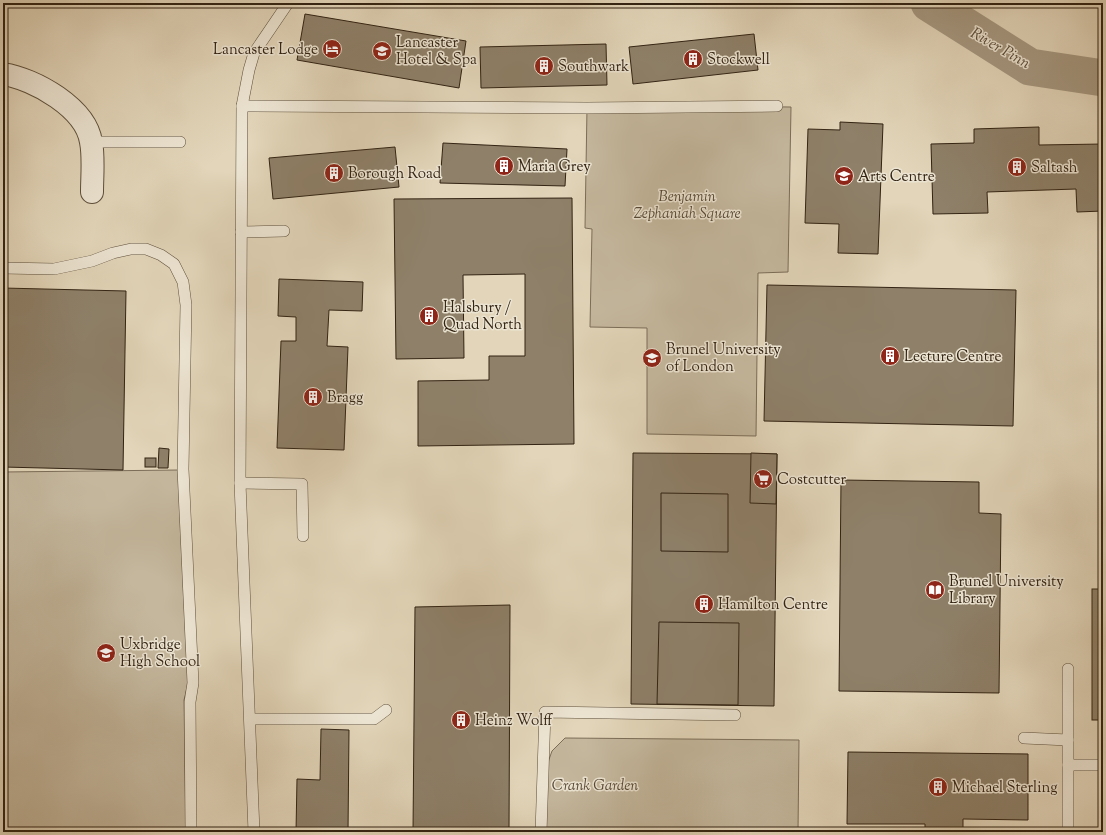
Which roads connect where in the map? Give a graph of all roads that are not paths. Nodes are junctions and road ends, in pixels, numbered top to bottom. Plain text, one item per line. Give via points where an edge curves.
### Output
1 (288, 3) edge
2 (3, 74) edge
3 (242, 106) junction
4 (777, 106) dead end
5 (91, 142) junction
6 (180, 142) dead end
7 (92, 192) dead end
8 (284, 231) dead end
9 (241, 232) junction
10 (3, 268) edge
11 (240, 483) junction
12 (303, 536) dead end
13 (1068, 669) dead end
14 (386, 710) dead end
15 (735, 715) dead end
16 (250, 719) junction
17 (1024, 738) dead end
18 (1068, 740) junction
19 (1068, 765) junction
20 (1103, 765) edge
21 (191, 832) edge
22 (254, 832) edge
23 (541, 832) edge
24 (1068, 832) edge

1 - 3 lane via 254,53
2 - 5 street via 29,81 60,100 86,126
3 - 4 lane
3 - 9 lane
5 - 6 lane
5 - 7 street
8 - 9 lane
9 - 11 lane
10 - 21 lane via 54,269 131,249 146,249 174,264 183,282 186,305 183,469 193,683 190,702
11 - 12 lane via 302,484
11 - 16 lane
13 - 18 lane
14 - 16 lane via 374,719
15 - 23 lane via 545,712
16 - 22 lane
17 - 18 lane
18 - 19 lane
19 - 20 lane
19 - 24 lane

